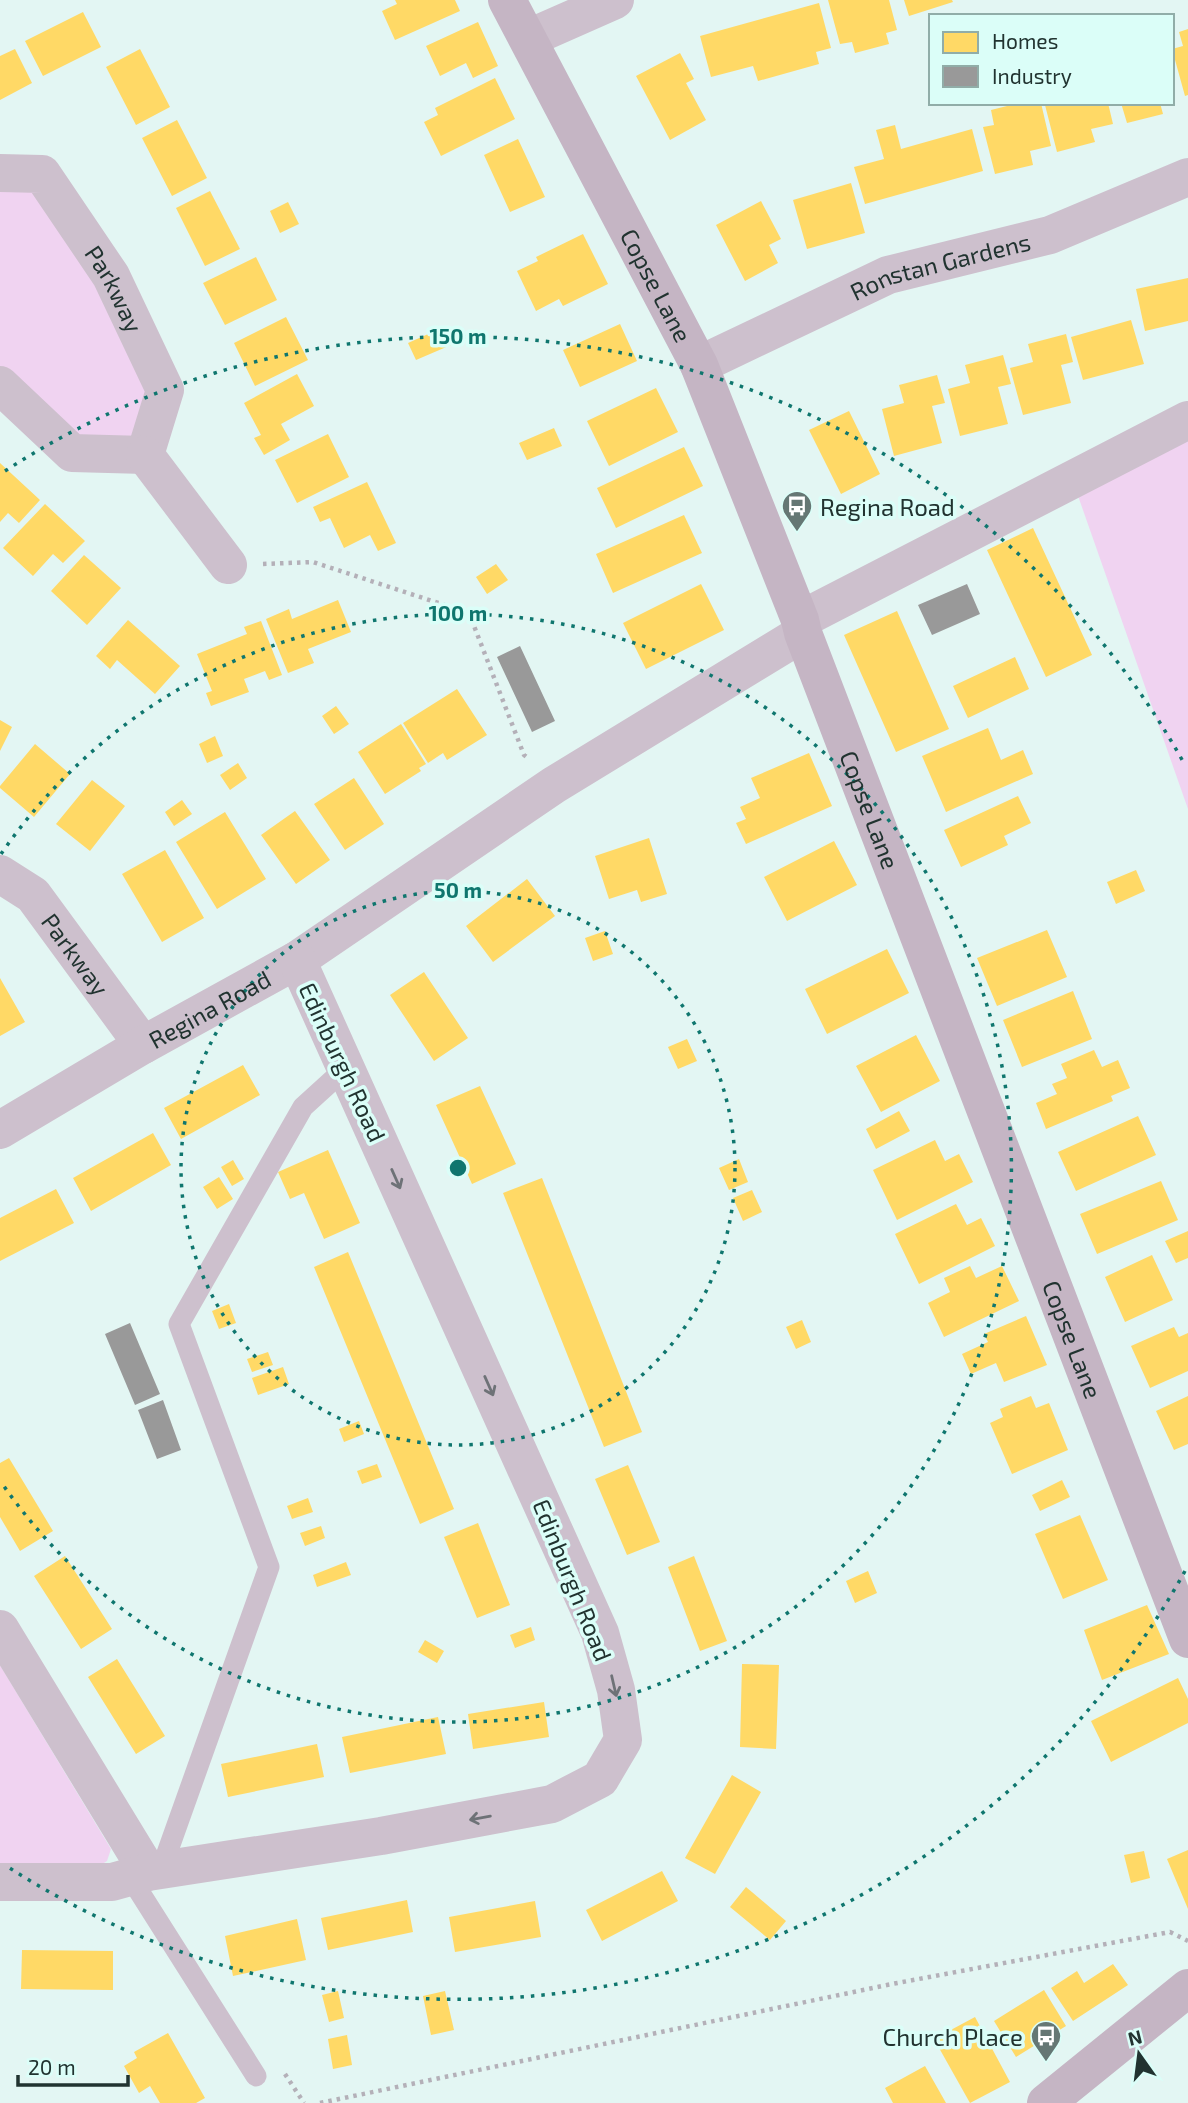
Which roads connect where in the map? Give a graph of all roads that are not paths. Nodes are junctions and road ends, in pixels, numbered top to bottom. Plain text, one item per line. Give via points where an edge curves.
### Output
1 (507, 0) edge
2 (615, 0) edge
3 (528, 38) junction
4 (0, 173) edge
5 (1188, 177) edge
6 (699, 365) junction
7 (0, 386) edge
8 (1188, 420) edge
9 (145, 454) junction
10 (228, 565) road end
11 (802, 627) junction
12 (0, 874) edge
13 (297, 960) junction
14 (143, 1045) junction
15 (347, 1068) junction
16 (0, 1130) edge
17 (0, 1629) edge
18 (1188, 1639) edge
19 (147, 1873) junction
20 (0, 1882) edge
21 (1188, 1988) edge
22 (257, 2076) dead end
23 (1046, 2103) edge

1 - 3 street, Copse Lane
2 - 3 street
3 - 6 street, Copse Lane
4 - 9 street, Parkway via 43,174 111,276 164,390
5 - 6 street, Ronstan Gardens via 1050,235 888,275
6 - 11 street, Copse Lane
7 - 9 street via 72,453
8 - 11 street, Regina Road
9 - 10 street
11 - 13 street, Regina Road via 554,785
11 - 18 street, Copse Lane
12 - 14 street, Parkway via 33,895
13 - 14 street, Regina Road
13 - 15 street, Edinburgh Road
14 - 16 street, Regina Road
15 - 19 lane via 303,1107 179,1324 270,1567
15 -> 19 street, Edinburgh Road via 600,1633 616,1689 623,1740 600,1779 552,1804
17 - 19 street
19 - 20 street, Edinburgh Road via 112,1882
19 - 22 lane
21 - 23 street

